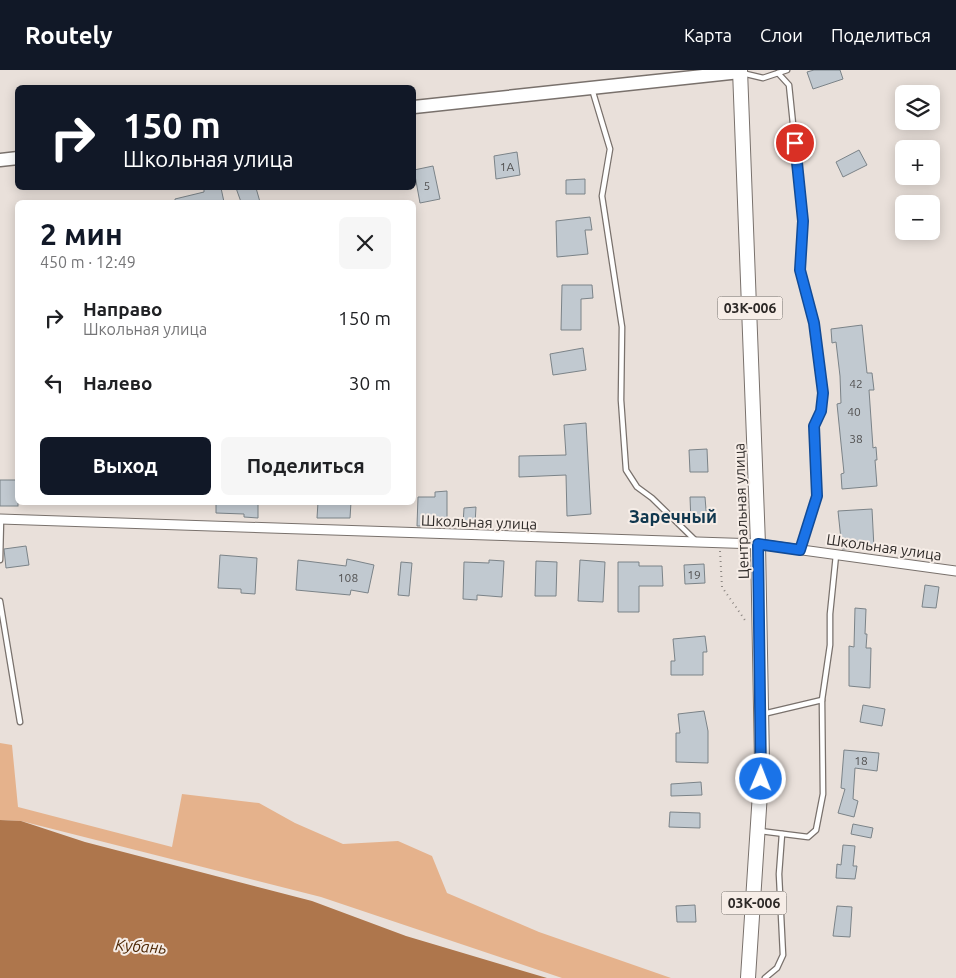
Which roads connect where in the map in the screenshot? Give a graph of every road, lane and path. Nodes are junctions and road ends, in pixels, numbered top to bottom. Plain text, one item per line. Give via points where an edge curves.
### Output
1 (787, 70) edge
2 (740, 71) edge
3 (778, 73) junction
4 (591, 88) junction
5 (416, 107) edge
6 (15, 158) edge
7 (0, 160) edge
8 (0, 519) edge
9 (697, 543) junction
10 (719, 544) junction
11 (758, 544) junction
12 (800, 550) junction
13 (836, 555) junction
14 (0, 560) edge
15 (956, 570) edge
16 (0, 600) edge
17 (750, 627) dead end
18 (822, 700) junction
19 (761, 714) junction
20 (20, 722) dead end
21 (759, 831) junction
22 (782, 834) junction
23 (748, 978) edge
24 (765, 978) edge

1 - 3 lane
2 - 3 lane via 763,78
2 - 4 street
2 - 11 main road, Центральная улица / 03К-006
3 - 12 lane via 789,85 803,221 800,270 814,323 823,393 821,411 814,426 817,496
4 - 5 street
4 - 9 lane via 610,149 602,196 622,327 621,400 626,470 637,487
6 - 7 street
8 - 9 street, Школьная улица
8 - 14 lane
9 - 10 street, Школьная улица
10 - 11 street, Школьная улица
10 - 17 path via 722,587
11 - 12 street, Школьная улица
11 - 19 main road, Центральная улица / 03К-006
12 - 13 street, Школьная улица
13 - 15 street, Школьная улица
13 - 18 lane via 830,645
16 - 20 lane
18 - 19 lane
18 - 22 lane via 823,794 816,830 808,837
19 - 21 main road, Центральная улица / 03К-006
21 - 22 lane
21 - 23 main road, Центральная улица / 03К-006
22 - 24 lane via 779,874 784,955 777,968

